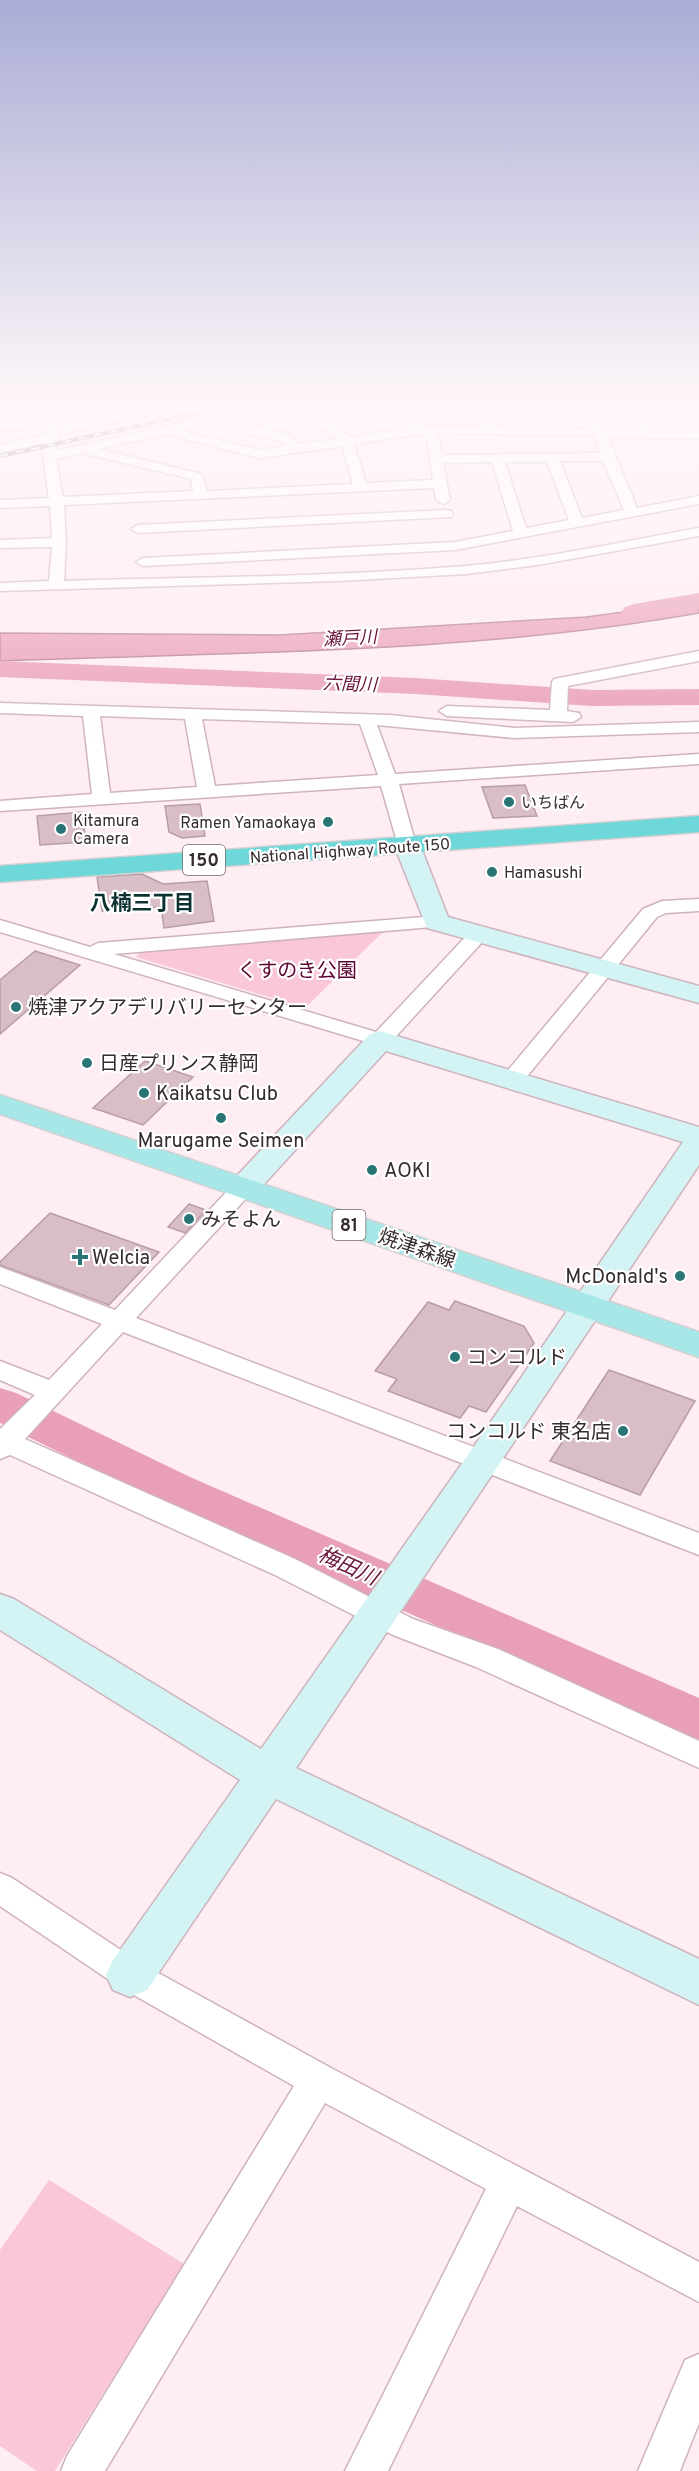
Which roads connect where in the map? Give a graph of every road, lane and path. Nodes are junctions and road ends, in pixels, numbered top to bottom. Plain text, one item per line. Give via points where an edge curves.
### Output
1 (58, 520) edge
2 (110, 520) edge
3 (155, 520) edge
4 (236, 520) edge
5 (236, 520) edge
6 (346, 520) edge
7 (346, 520) edge
8 (448, 520) edge
9 (517, 520) edge
10 (587, 520) edge
11 (577, 522) joint
12 (138, 530) junction
13 (451, 530) junction
14 (699, 532) edge
15 (521, 534) junction
16 (59, 542) junction
17 (0, 544) edge
18 (0, 578) edge
19 (57, 581) junction
20 (0, 587) edge
21 (699, 656) edge
22 (699, 664) edge
23 (634, 670) junction
24 (0, 695) edge
25 (0, 708) edge
26 (92, 711) junction
27 (192, 713) junction
28 (562, 715) junction
29 (699, 717) edge
30 (367, 721) junction
31 (699, 727) edge
32 (610, 729) junction
33 (699, 759) edge
34 (389, 781) junction
35 (207, 792) junction
36 (102, 800) junction
37 (0, 806) edge
38 (699, 811) edge
39 (699, 824) edge
40 (406, 839) junction
41 (0, 861) edge
42 (0, 874) edge
43 (699, 904) edge
44 (436, 922) junction
45 (0, 926) edge
46 (478, 935) junction
47 (83, 950) junction
48 (604, 969) junction
49 (699, 995) edge
50 (380, 1040) junction
51 (512, 1080) junction
52 (0, 1104) edge
53 (699, 1137) edge
54 (699, 1141) edge
55 (243, 1188) junction
56 (0, 1275) edge
57 (587, 1307) junction
58 (120, 1320) junction
59 (699, 1346) edge
60 (0, 1370) edge
61 (49, 1395) junction
62 (5, 1441) edge
63 (483, 1462) junction
64 (699, 1544) edge
65 (0, 1610) edge
66 (381, 1612) junction
67 (699, 1755) edge
68 (268, 1775) junction
69 (0, 1888) edge
70 (130, 1975) junction
71 (699, 1983) edge
72 (318, 2080) junction
73 (509, 2183) junction
74 (699, 2283) edge
75 (699, 2374) edge
76 (82, 2471) edge
77 (366, 2471) edge
78 (659, 2471) edge

1 - 16 street
2 - 12 street
3 - 12 street
4 - 12 street
5 - 12 street
6 - 13 street
7 - 13 street
8 - 13 street
9 - 15 street
10 - 11 street
11 - 15 street
12 - 19 street via 145,576
13 - 15 street
14 - 19 street via 466,570 327,578
16 - 17 street
16 - 19 street
18 - 19 street
19 - 20 street
21 - 23 street
22 - 23 street
23 - 28 street via 560,684
24 - 28 street
25 - 26 street
26 - 27 street
26 - 36 street
27 - 30 street
27 - 35 street
28 - 29 street
28 - 32 street
30 - 32 street via 514,733
30 - 34 street
31 - 32 street
33 - 34 street
34 - 35 street
34 - 40 street
35 - 36 street
36 - 37 street
38 - 40 highway, National Highway Route 150 / 150
39 - 40 highway, National Highway Route 150 / 150
40 - 41 highway, National Highway Route 150 / 150
40 - 42 highway, National Highway Route 150 / 150
40 - 44 street
43 - 48 street via 655,909
44 - 46 street
44 - 47 street
45 - 47 street
46 - 48 street
46 - 50 street
47 - 50 street
48 - 49 street
48 - 51 street
50 - 51 street
50 - 55 street
51 - 53 street
52 - 55 main road, 焼津森線 / 81
54 - 57 street
55 - 57 main road, 焼津森線 / 81
55 - 58 street
56 - 58 street
57 - 59 main road, 焼津森線 / 81
57 - 63 street
58 - 61 street
58 - 63 street
60 - 61 street
61 - 62 street
62 - 66 street
63 - 64 street
63 - 66 street
65 - 68 street
66 - 67 street
66 - 68 street
68 - 70 street
68 - 71 street
69 - 70 street
70 - 72 street
72 - 73 street
72 - 76 street
73 - 74 street
73 - 77 street
75 - 78 street

